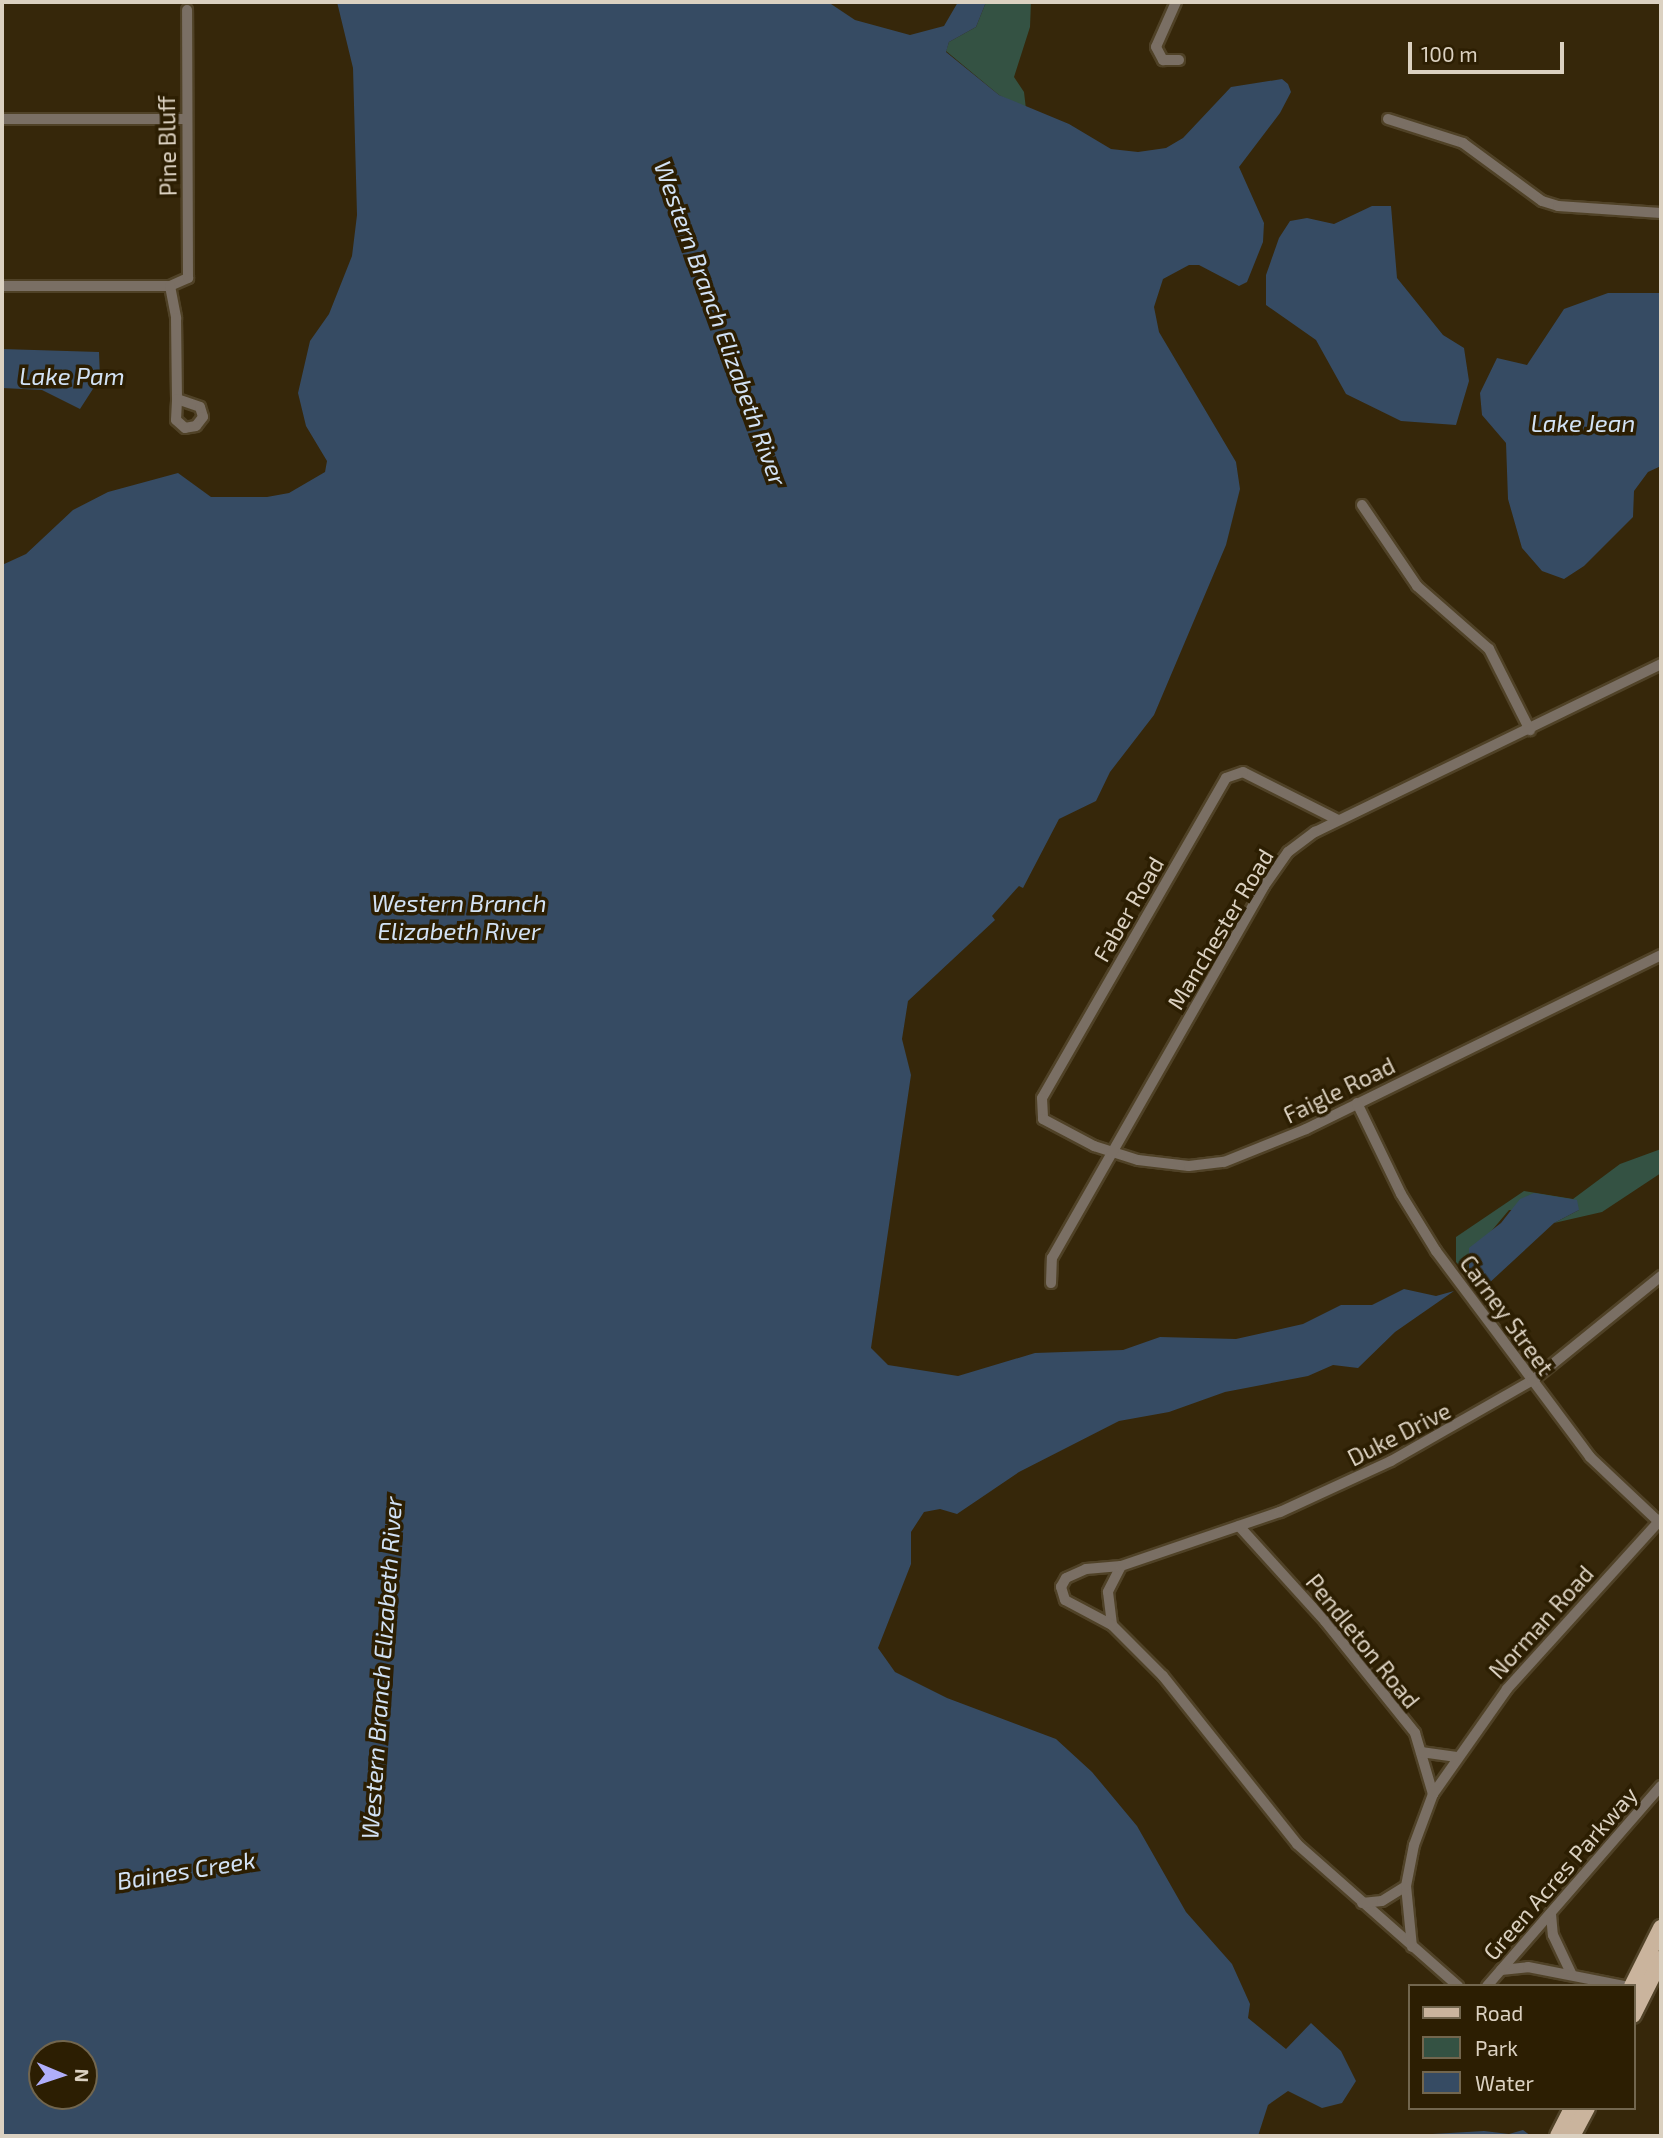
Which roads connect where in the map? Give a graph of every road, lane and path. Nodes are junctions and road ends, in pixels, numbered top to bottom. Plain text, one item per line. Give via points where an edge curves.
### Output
1 (1177, 2) edge
2 (187, 10) dead end
3 (1179, 60) dead end
4 (185, 118) junction
5 (2, 119) edge
6 (1388, 119) dead end
7 (1661, 213) edge
8 (2, 286) edge
9 (170, 286) junction
10 (177, 400) dead end
11 (1362, 505) dead end
12 (1661, 664) edge
13 (1530, 730) junction
14 (1338, 820) junction
15 (1661, 955) edge
16 (1042, 1098) joint
17 (1357, 1103) junction
18 (1111, 1152) junction
19 (1661, 1276) edge
20 (1051, 1283) dead end
21 (1533, 1380) junction
22 (1660, 1522) edge
23 (1239, 1526) junction
24 (1121, 1566) junction
25 (1112, 1625) junction
26 (1421, 1752) junction
27 (1457, 1757) junction
28 (1661, 1786) edge
29 (1433, 1794) junction
30 (1406, 1886) junction
31 (1362, 1903) junction
32 (1551, 1914) junction
33 (1661, 1928) edge
34 (1412, 1947) junction
35 (1661, 1959) edge
36 (1501, 1970) junction
37 (1571, 1973) junction
38 (1456, 1984) edge
39 (1489, 1984) edge
40 (1617, 1984) edge
41 (1633, 1984) edge
42 (1635, 2011) edge
43 (1572, 2110) edge
44 (1585, 2110) edge
45 (1566, 2134) edge

1 - 3 street via 1156,47 1163,60
2 - 4 street, Pine Bluff
4 - 5 street
4 - 9 street, Pine Bluff via 186,280
6 - 7 street via 1463,143 1542,201
8 - 9 street
9 - 10 street via 176,318
11 - 13 street via 1417,586 1489,649
12 - 13 street, Manchester Road
13 - 14 street, Manchester Road
14 - 16 street, Faber Road via 1243,772 1224,780
14 - 18 street, Manchester Road via 1299,842 1278,863
15 - 17 street, Faigle Road
16 - 18 street, Faigle Road via 1043,1119
17 - 18 street, Faigle Road via 1224,1162 1163,1165
17 - 21 street, Carney Street via 1420,1226
18 - 20 street, Manchester Road via 1052,1258
19 - 21 street, Duke Drive
21 - 22 street, Carney Street via 1590,1457
21 - 23 street, Duke Drive via 1391,1461
22 - 27 street, Norman Road via 1507,1689
23 - 24 street, Duke Drive
23 - 26 street, Pendleton Road via 1325,1621 1415,1733
24 - 25 street via 1108,1592
24 - 25 street, Duke Drive via 1076,1572 1061,1587 1065,1600 1078,1610
25 - 31 street, Duke Drive via 1163,1676 1272,1817
26 - 27 street
26 - 29 street, Pendleton Road
27 - 29 street, Norman Road
28 - 32 street, Green Acres Parkway
29 - 30 street, Norman Road
30 - 31 street via 1382,1901
30 - 34 street, Norman Road
31 - 34 street, Duke Drive
32 - 36 street, Green Acres Parkway
32 - 37 street via 1553,1935
33 - 41 main road
34 - 38 street, Duke Drive
35 - 42 main road
36 - 37 street
36 - 39 street, Green Acres Parkway
37 - 40 street
43 - 45 main road
44 - 45 main road

